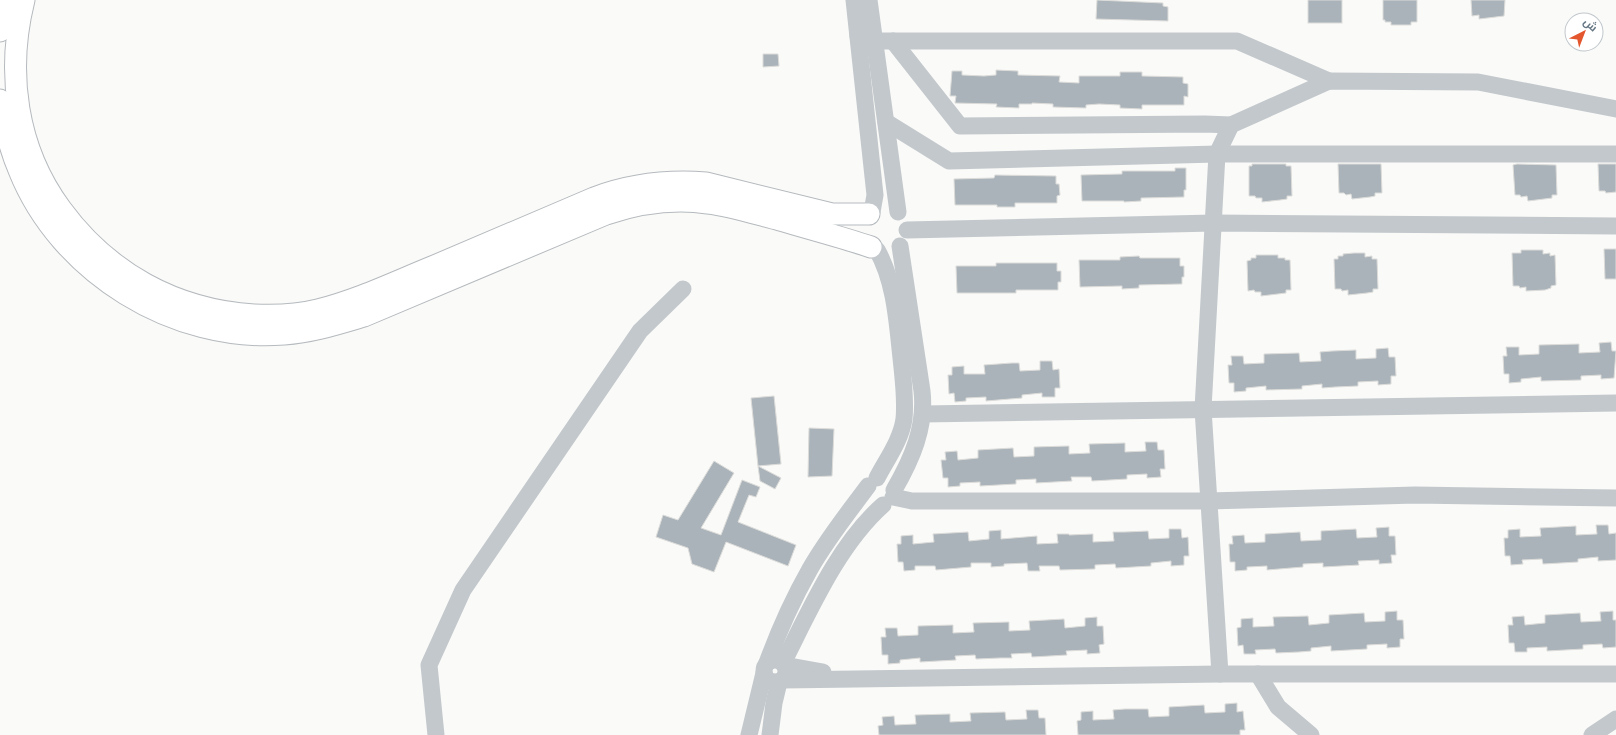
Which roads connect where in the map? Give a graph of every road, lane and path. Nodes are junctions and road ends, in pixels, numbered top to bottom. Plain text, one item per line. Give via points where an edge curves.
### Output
1 (6, 0) edge
2 (24, 0) edge
3 (854, 0) edge
4 (869, 0) edge
5 (0, 31) edge
6 (858, 36) junction
7 (874, 41) junction
8 (893, 41) junction
9 (1329, 81) junction
10 (0, 100) edge
11 (1616, 109) edge
12 (886, 122) junction
13 (1231, 125) junction
14 (1217, 154) junction
15 (1616, 154) edge
16 (898, 212) junction
17 (871, 213) junction
18 (1214, 223) junction
19 (1616, 226) edge
20 (907, 230) junction
21 (900, 246) junction
22 (874, 249) junction
23 (683, 289) dead end
24 (1616, 403) edge
25 (1203, 409) junction
26 (923, 414) junction
27 (872, 482) junction
28 (890, 498) junction
29 (1616, 498) edge
30 (1209, 501) junction
31 (777, 671) junction
32 (1220, 674) junction
33 (1258, 674) junction
34 (1616, 674) edge
35 (1616, 719) edge
36 (436, 735) edge
37 (749, 735) edge
38 (770, 735) edge
39 (1311, 735) edge
40 (1592, 735) edge

1 - 5 main road
2 - 17 main road via 18,25 14,69 19,112 31,155 50,195 76,230 109,261 146,285 186,303 229,313 273,316 317,310 359,298 594,198 649,183 706,183 832,214
3 - 6 street
4 - 7 street
6 - 7 street
6 - 17 street via 875,195
7 - 8 street
7 - 12 street
8 - 9 street via 1238,41
8 - 13 street via 960,126
9 - 11 street via 1478,82
9 - 13 street
10 - 22 main road via 6,132 19,171 38,208 63,241 92,270 125,294 162,313 208,328 242,333 284,334 324,328 364,316 606,214 639,204 691,201 725,206 835,235
12 - 14 street via 949,161
12 - 16 street
13 - 14 street
14 - 15 street
14 - 18 street
16 - 17 street via 885,208
16 - 20 street via 906,223
17 - 22 street via 865,220 863,234
18 - 19 street
18 - 20 street
18 - 25 street
20 - 21 street
21 - 22 street via 885,252
21 - 26 street via 922,391
22 - 27 street via 886,269 891,289 898,334 904,419 892,451
23 - 36 street via 640,331 462,590 429,665
24 - 25 street
25 - 26 street
25 - 30 street
26 - 28 street via 914,450
27 - 28 street via 889,480 892,483
27 - 28 street via 866,490 868,498 875,504
27 - 31 street via 810,568 784,618
28 - 30 street via 912,501
28 - 31 street via 862,527 834,568
29 - 30 street via 1416,495
30 - 32 street
31 - 32 street via 857,678
31 - 37 street
31 - 38 street
32 - 33 street
33 - 34 street
33 - 39 street via 1278,707
35 - 40 street

